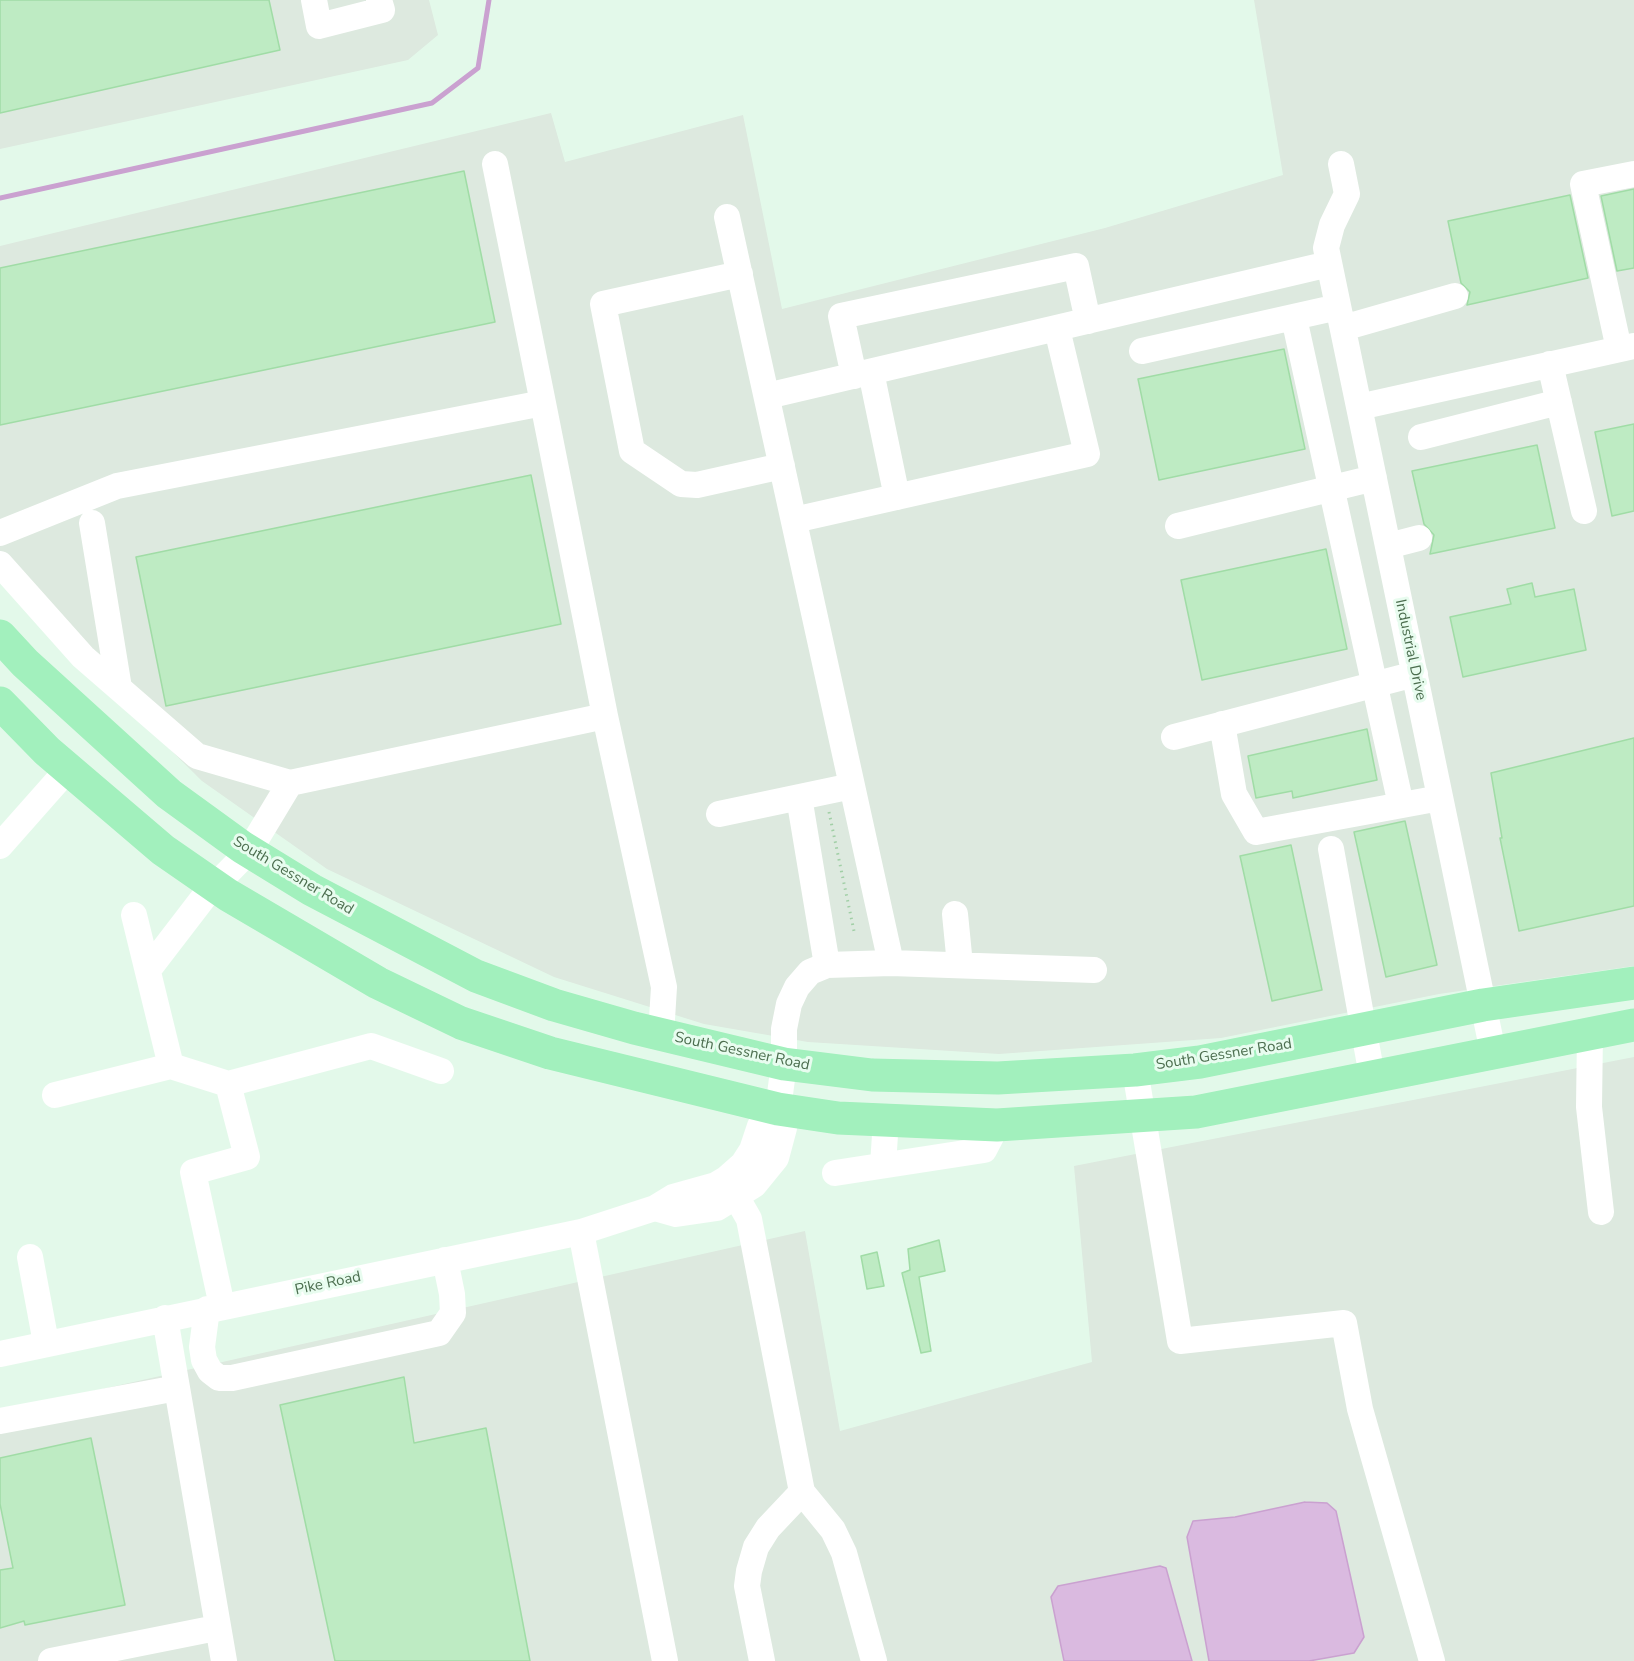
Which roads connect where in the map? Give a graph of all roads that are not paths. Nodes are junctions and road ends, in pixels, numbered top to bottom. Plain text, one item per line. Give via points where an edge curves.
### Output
1 (314, 0) edge
2 (379, 0) edge
3 (495, 164) dead end
4 (1341, 164) dead end
5 (1634, 174) edge
6 (727, 217) dead end
7 (1328, 256) junction
8 (740, 273) junction
9 (1455, 296) dead end
10 (1294, 318) junction
11 (1340, 318) junction
12 (1088, 321) junction
13 (1057, 329) junction
14 (1627, 347) edge
15 (1142, 351) dead end
16 (1550, 364) junction
17 (862, 374) junction
18 (767, 396) junction
19 (1558, 402) junction
20 (543, 403) junction
21 (1359, 407) junction
22 (1421, 436) dead end
23 (782, 466) junction
24 (1374, 478) junction
25 (1331, 488) junction
26 (897, 497) junction
27 (1584, 511) dead end
28 (794, 520) junction
29 (92, 523) dead end
30 (1178, 526) dead end
31 (0, 533) edge
32 (1419, 538) dead end
33 (1388, 546) junction
34 (0, 564) edge
35 (0, 636) edge
36 (1415, 674) junction
37 (1375, 684) junction
38 (119, 688) junction
39 (0, 702) edge
40 (605, 716) junction
41 (1222, 724) junction
42 (1174, 737) dead end
43 (68, 769) junction
44 (290, 783) junction
45 (852, 786) junction
46 (799, 797) junction
47 (1440, 798) junction
48 (1401, 805) junction
49 (719, 814) dead end
50 (0, 846) edge
51 (1331, 849) dead end
52 (249, 851) junction
53 (214, 886) junction
54 (955, 914) dead end
55 (134, 915) dead end
56 (891, 963) junction
57 (827, 965) junction
58 (960, 965) junction
59 (148, 970) junction
60 (1094, 970) dead end
61 (1634, 983) edge
62 (1587, 990) junction
63 (1483, 1005) junction
64 (1634, 1025) edge
65 (1365, 1030) junction
66 (1590, 1033) junction
67 (661, 1035) junction
68 (1493, 1052) junction
69 (784, 1064) junction
70 (171, 1066) junction
71 (1136, 1070) junction
72 (441, 1071) dead end
73 (1372, 1076) junction
74 (998, 1078) junction
75 (228, 1084) junction
76 (55, 1095) dead end
77 (778, 1109) junction
78 (1142, 1116) junction
79 (886, 1120) junction
80 (997, 1125) junction
81 (883, 1165) junction
82 (836, 1173) dead end
83 (732, 1188) junction
84 (1601, 1212) dead end
85 (580, 1232) junction
86 (30, 1257) dead end
87 (445, 1260) junction
88 (215, 1308) junction
89 (165, 1318) junction
90 (46, 1343) junction
91 (0, 1354) edge
92 (177, 1388) junction
93 (0, 1421) edge
94 (802, 1492) junction
95 (216, 1628) junction
96 (51, 1661) edge
97 (224, 1661) edge
98 (665, 1661) edge
99 (762, 1661) edge
100 (874, 1661) edge
101 (1432, 1661) edge

1 - 2 street via 319,26 382,10
3 - 20 street
4 - 7 street via 1347,194 1332,225
5 - 14 street via 1583,184
6 - 8 street
7 - 11 street, Industrial Drive
7 - 12 street
8 - 18 street
8 - 23 street via 603,304 632,451 681,484 698,485
9 - 11 street
10 - 11 street
10 - 15 street
10 - 25 street
11 - 21 street, Industrial Drive
12 - 13 street
12 - 17 street via 1076,266 842,316
13 - 17 street
13 - 26 street via 1087,454
14 - 16 street
16 - 19 street
16 - 21 street
17 - 18 street
17 - 26 street
18 - 23 street
19 - 22 street
19 - 27 street
20 - 31 street via 117,486
20 - 40 street
21 - 24 street, Industrial Drive
23 - 28 street
24 - 25 street
24 - 33 street, Industrial Drive
25 - 30 street
25 - 37 street
26 - 28 street
28 - 45 street
29 - 38 street
32 - 33 street
33 - 36 street, Industrial Drive
34 - 38 street via 83,657
35 - 52 main road, South Gessner Road via 24,663 169,794
36 - 37 street
36 - 47 street, Industrial Drive
37 - 41 street
37 - 48 street
38 - 44 street via 197,756
39 - 43 main road
40 - 44 street
40 - 67 street via 664,987
41 - 42 street
41 - 48 street via 1234,794 1256,832
43 - 50 street
43 - 53 main road via 163,850
44 - 52 street
45 - 46 street
45 - 56 street
46 - 49 street
46 - 57 street
47 - 48 street
47 - 63 street, Industrial Drive
51 - 65 street
52 - 53 street
52 - 67 main road, South Gessner Road via 321,896 476,975 554,1005
53 - 59 street
53 - 77 main road via 304,942 461,1023 550,1053
54 - 58 street
55 - 59 street
56 - 57 street
56 - 58 street
57 - 69 street, Pike Road via 810,972 789,1004
58 - 60 street
59 - 70 street
61 - 62 main road, South Gessner Road
62 - 63 main road, South Gessner Road
62 - 66 main road
63 - 65 main road, South Gessner Road
63 - 68 street, Industrial Drive
64 - 66 main road
65 - 71 main road, South Gessner Road via 1200,1062
65 - 73 street
66 - 68 main road
66 - 84 street via 1589,1107
67 - 69 main road, South Gessner Road
68 - 73 main road
69 - 74 main road, South Gessner Road via 872,1075
69 - 77 street, Pike Road
70 - 75 street
70 - 76 street
71 - 74 main road, South Gessner Road
71 - 78 street
72 - 75 street via 371,1046
73 - 78 main road via 1196,1112
74 - 80 main road
75 - 88 street via 247,1157 193,1172
77 - 79 main road
77 - 83 street, Pike Road via 784,1128 776,1158 754,1185
78 - 80 main road
78 - 101 street via 1180,1341 1344,1323 1360,1409
79 - 80 main road
79 - 81 street
80 - 81 street via 984,1150
81 - 82 street
83 - 85 street, Pike Road via 717,1208 676,1214 655,1208
83 - 94 street via 749,1220
85 - 87 street, Pike Road
85 - 98 street
86 - 90 street
87 - 88 street, Pike Road
87 - 88 street via 453,1313 440,1333 232,1378 219,1378 204,1360 202,1347
88 - 89 street, Pike Road
89 - 90 street, Pike Road
89 - 92 street
90 - 91 street, Pike Road
92 - 93 street
92 - 95 street
94 - 99 street via 768,1528 756,1547 749,1571 747,1586
94 - 100 street via 833,1530 840,1545
95 - 96 street
95 - 97 street

